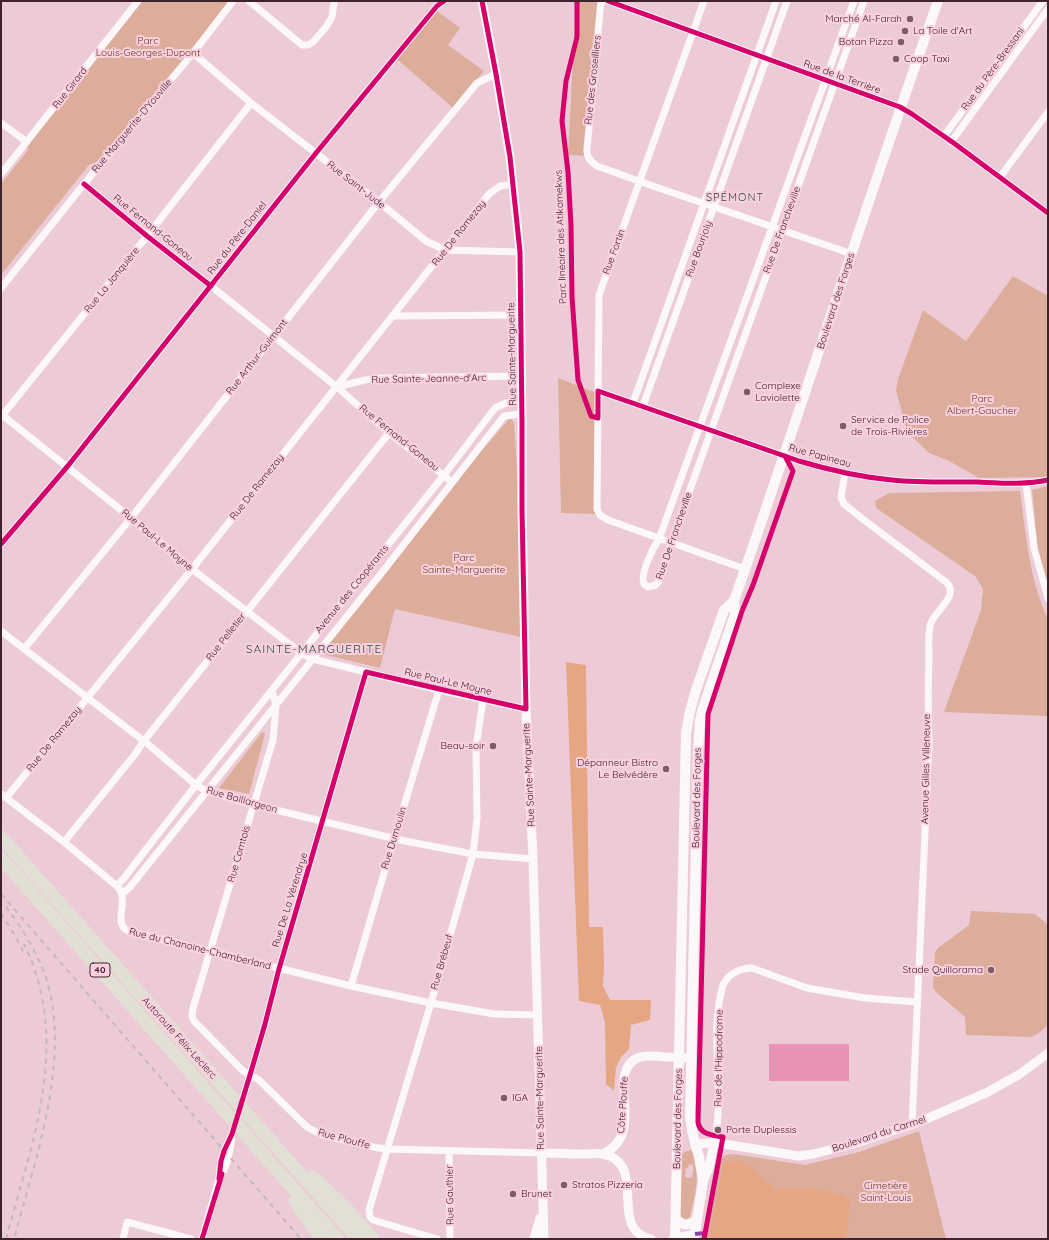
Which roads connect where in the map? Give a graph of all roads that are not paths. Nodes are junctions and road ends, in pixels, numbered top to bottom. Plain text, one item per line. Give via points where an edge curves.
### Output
1 (138, 1) edge
2 (233, 1) edge
3 (249, 1) edge
4 (444, 1) edge
5 (482, 1) edge
6 (601, 1) edge
7 (608, 1) edge
8 (704, 1) edge
9 (776, 1) edge
10 (787, 1) edge
11 (854, 1) edge
12 (864, 1) edge
13 (938, 1) edge
14 (1043, 1) edge
15 (334, 4) dead end
16 (1048, 9) edge
17 (693, 32) junction
18 (193, 53) junction
19 (757, 55) junction
20 (766, 59) junction
21 (496, 74) junction
22 (825, 80) junction
23 (835, 84) junction
24 (250, 103) junction
25 (900, 108) junction
26 (1048, 112) edge
27 (1, 123) edge
28 (944, 136) junction
29 (27, 142) junction
30 (952, 142) junction
31 (316, 153) junction
32 (1, 174) edge
33 (1000, 178) junction
34 (639, 182) junction
35 (84, 184) junction
36 (513, 184) junction
37 (379, 202) junction
38 (704, 204) junction
39 (713, 207) junction
40 (1047, 211) edge
41 (772, 227) junction
42 (782, 231) junction
43 (147, 236) junction
44 (445, 250) junction
45 (520, 252) junction
46 (852, 254) junction
47 (211, 286) junction
48 (1, 288) edge
49 (521, 315) junction
50 (393, 316) junction
51 (273, 336) junction
52 (521, 376) junction
53 (337, 387) junction
54 (598, 391) junction
55 (522, 402) junction
56 (633, 403) junction
57 (643, 406) junction
58 (522, 414) junction
59 (1, 415) edge
60 (700, 426) junction
61 (711, 430) junction
62 (389, 433) junction
63 (784, 456) junction
64 (67, 467) junction
65 (845, 473) junction
66 (444, 475) junction
67 (1048, 480) edge
68 (452, 482) junction
69 (1026, 483) junction
70 (131, 518) junction
71 (659, 539) junction
72 (671, 543) junction
73 (1, 544) edge
74 (374, 562) junction
75 (192, 569) junction
76 (745, 569) junction
77 (384, 570) junction
78 (1048, 598) edge
79 (734, 601) junction
80 (246, 612) junction
81 (1, 631) edge
82 (24, 649) junction
83 (302, 653) junction
84 (313, 659) junction
85 (366, 672) junction
86 (439, 690) junction
87 (272, 691) junction
88 (87, 697) junction
89 (483, 699) junction
90 (276, 705) junction
91 (526, 709) junction
92 (685, 741) junction
93 (142, 742) junction
94 (698, 742) junction
95 (196, 785) junction
96 (206, 791) junction
97 (4, 796) edge
98 (253, 805) junction
99 (323, 822) junction
100 (1, 837) edge
101 (394, 838) junction
102 (64, 842) junction
103 (473, 854) junction
104 (1, 858) edge
105 (683, 858) junction
106 (696, 858) junction
107 (533, 859) junction
108 (117, 886) junction
109 (122, 894) junction
110 (210, 951) junction
111 (279, 968) junction
112 (351, 986) junction
113 (917, 1002) junction
114 (431, 1003) junction
115 (538, 1015) junction
116 (193, 1017) joint
117 (1048, 1053) edge
118 (680, 1058) junction
119 (691, 1058) junction
120 (250, 1075) junction
121 (248, 1115) junction
122 (912, 1125) junction
123 (238, 1133) junction
124 (714, 1144) junction
125 (695, 1145) junction
126 (386, 1149) junction
127 (449, 1151) junction
128 (677, 1151) junction
129 (542, 1153) junction
130 (603, 1154) junction
131 (268, 1160) junction
132 (703, 1181) junction
133 (543, 1209) junction
134 (676, 1219) junction
135 (697, 1220) junction
136 (694, 1237) edge
137 (123, 1239) edge
138 (191, 1239) edge
139 (202, 1239) edge
140 (321, 1239) edge
141 (338, 1239) edge
142 (358, 1239) edge
143 (373, 1239) edge
144 (437, 1239) edge
145 (450, 1239) edge
146 (534, 1239) edge
147 (544, 1239) edge
148 (651, 1239) edge
149 (674, 1239) edge

1 - 29 street, Rue Girard
2 - 18 street, Rue Marguerite-D'Youville
3 - 15 street via 302,45 313,42 326,26 332,17
4 - 31 street, Rue du Père-Daniel via 437,6
5 - 21 street, Rue Sainte-Marguerite
6 - 34 street, Rue des Groseilliers via 586,150 589,159 597,166
7 - 17 street, Rue de la Terrière
8 - 17 street, Rue Fortin
9 - 19 street, Rue Bourjoly
10 - 20 street, Rue Bourjoly
11 - 22 street, Rue De Francheville
12 - 23 street, Rue De Francheville
13 - 25 main road, Boulevard des Forges
14 - 28 street, Rue du Père-Bressani
16 - 30 street, Rue du Père-Bressani
17 - 19 street, Rue de la Terrière
17 - 34 street, Rue Fortin
18 - 24 street, Rue Saint-Jude
18 - 35 street, Rue Marguerite-D'Youville
19 - 20 street, Rue de la Terrière
19 - 38 street, Rue Bourjoly
20 - 22 street, Rue de la Terrière
20 - 39 street, Rue Bourjoly
21 - 36 street, Rue Sainte-Marguerite
21 - 37 street, Rue Arthur-Guimont via 477,83
22 - 23 street, Rue de la Terrière
22 - 41 street, Rue De Francheville
23 - 25 street, Rue de la Terrière
23 - 42 street, Rue De Francheville
24 - 31 street, Rue Saint-Jude
24 - 43 street, Rue La Jonquière
25 - 28 street, Rue de la Terrière
25 - 46 main road, Boulevard des Forges
26 - 33 street
27 - 29 street
28 - 30 street, Rue de la Terrière
29 - 32 street, Rue Girard
30 - 33 street, Rue de la Terrière
31 - 37 street, Rue Saint-Jude
31 - 47 street, Rue du Père-Daniel
33 - 40 street, Rue de la Terrière
34 - 38 street
34 - 54 street, Rue Fortin via 599,295
35 - 43 street, Rue Fernand-Goneau
35 - 48 street, Rue Marguerite-D'Youville
36 - 44 street, Rue De Ramezay via 500,186 489,194
36 - 45 street, Rue Sainte-Marguerite
37 - 44 street, Rue Saint-Jude via 426,240
37 - 51 street, Rue Arthur-Guimont
38 - 39 street
38 - 56 street, Rue Bourjoly
39 - 41 street
39 - 57 street, Rue Bourjoly
41 - 42 street
41 - 60 street, Rue De Francheville
42 - 46 street
42 - 61 street, Rue De Francheville
43 - 47 street, Rue Fernand-Goneau
43 - 59 street, Rue La Jonquière
44 - 45 street, Rue Saint-Jude
44 - 50 street, Rue De Ramezay
45 - 49 street, Rue Sainte-Marguerite
46 - 63 main road, Boulevard des Forges
47 - 51 street, Rue Fernand-Goneau
47 - 64 street, Rue du Père-Daniel
49 - 50 street
49 - 52 street, Rue Sainte-Marguerite
50 - 53 street, Rue De Ramezay
51 - 53 street, Rue Fernand-Goneau
51 - 70 street, Rue Arthur-Guimont
52 - 53 street, Rue Sainte-Jeanne-d'Arc via 380,378
52 - 55 street, Rue Sainte-Marguerite
53 - 62 street, Rue Fernand-Goneau
53 - 75 street, Rue De Ramezay
54 - 56 street, Rue Papineau
54 - 71 street, Rue Fortin via 597,507 600,515
55 - 58 street, Rue Sainte-Marguerite
55 - 66 street, Avenue des Coopérants via 506,403 495,408
56 - 57 street, Rue Papineau
57 - 60 street, Rue Papineau
58 - 68 street, Avenue des Coopérants via 504,416
58 - 91 street, Rue Sainte-Marguerite
59 - 64 street, Rue Paul-Le Moyne
60 - 61 street, Rue Papineau
60 - 71 street, Rue De Francheville
61 - 63 street, Rue Papineau
61 - 72 street, Rue De Francheville
62 - 66 street, Rue Fernand-Goneau
62 - 80 street, Rue Pelletier
63 - 65 street, Rue Papineau
63 - 76 main road, Boulevard des Forges
64 - 70 street, Rue Paul-Le Moyne
64 - 73 street, Rue du Père-Daniel
65 - 69 street, Rue Papineau via 898,481
65 - 113 street, Avenue Gilles Villeneuve via 841,497 844,504 946,582 951,589 930,626 927,695 929,742
66 - 68 street, Rue Fernand-Goneau
66 - 74 street, Avenue des Coopérants
67 - 69 street, Rue Papineau
68 - 77 street, Avenue des Coopérants
69 - 78 street via 1034,548
70 - 75 street, Rue Paul-Le Moyne
70 - 82 street, Rue Arthur-Guimont
71 - 72 street
71 - 72 street, Rue De Francheville via 653,547 642,578 648,587 658,583
72 - 76 street
74 - 77 street
74 - 83 street, Avenue des Coopérants
75 - 80 street, Rue Paul-Le Moyne
75 - 88 street, Rue De Ramezay
76 - 79 main road, Boulevard des Forges
77 - 84 street, Avenue des Coopérants
79 - 92 main road, Boulevard des Forges via 724,610 690,710
79 - 94 main road, Boulevard des Forges via 735,614 702,712
80 - 83 street, Rue Paul-Le Moyne
80 - 93 street, Rue Pelletier
81 - 82 street, Rue Baillargeon
82 - 88 street, Rue Baillargeon
83 - 84 street, Rue Paul-Le Moyne
83 - 87 street, Avenue des Coopérants
84 - 85 street, Rue Paul-Le Moyne
84 - 90 street, Avenue des Coopérants
85 - 86 street, Rue Paul-Le Moyne
85 - 99 street, Rue De La Vérendrye
86 - 89 street, Rue Paul-Le Moyne
86 - 101 street, Rue Dumoulin
87 - 90 street, Rue Comtois
87 - 95 street, Avenue des Coopérants
88 - 93 street, Rue Baillargeon
88 - 97 street, Rue De Ramezay
89 - 91 street, Rue Paul-Le Moyne
89 - 103 street, Rue Brébeuf via 476,748 477,819
90 - 96 street, Avenue des Coopérants
90 - 98 street, Rue Comtois via 273,740
91 - 107 street, Rue Sainte-Marguerite
92 - 94 main road
92 - 105 main road, Boulevard des Forges
93 - 95 street, Rue Baillargeon
93 - 102 street, Rue Pelletier via 136,753
94 - 106 main road, Boulevard des Forges
95 - 96 street, Rue Baillargeon
95 - 108 street, Avenue des Coopérants
96 - 98 street, Rue Baillargeon
96 - 109 street, Avenue des Coopérants
97 - 102 street
98 - 99 street, Rue Baillargeon
98 - 110 street, Rue Comtois
99 - 101 street, Rue Baillargeon
99 - 111 street, Rue De La Vérendrye
100 - 121 highway, Autoroute Félix-Leclerc / 40
101 - 103 street, Rue Baillargeon
101 - 112 street, Rue Dumoulin
102 - 108 street
103 - 107 street, Rue Baillargeon
103 - 114 street, Rue Brébeuf
104 - 123 highway, Autoroute Félix-Leclerc / 40 via 229,1116
105 - 106 main road
105 - 118 main road, Boulevard des Forges
106 - 119 main road, Boulevard des Forges
107 - 115 street, Rue Sainte-Marguerite
108 - 109 street
109 - 110 street, Rue du Chanoine-Chamberland via 121,922 126,930
110 - 111 street, Rue du Chanoine-Chamberland
110 - 116 street, Rue Comtois via 193,1008
111 - 112 street, Rue du Chanoine-Chamberland
111 - 120 street, Rue De La Vérendrye
112 - 114 street, Rue du Chanoine-Chamberland
113 - 122 street, Avenue Gilles Villeneuve
113 - 124 street, Rue de l'Hippodrome via 864,998 807,988 752,968 731,975 723,985 718,1014 717,1134
114 - 115 street, Rue du Chanoine-Chamberland via 494,1014
114 - 126 street, Rue Brébeuf
115 - 129 street, Rue Sainte-Marguerite
116 - 120 street, Rue Plouffe via 228,1056
117 - 122 street, Boulevard du Carmel via 1020,1074 995,1088
118 - 119 street, Côte Plouffe
118 - 128 main road, Boulevard des Forges
118 - 130 street, Côte Plouffe via 643,1056 629,1066 624,1080 623,1135 616,1146
119 - 125 main road, Boulevard des Forges via 691,1121
120 - 123 street, Rue De La Vérendrye
120 - 126 street, Rue Plouffe via 259,1080 299,1120 316,1132
121 - 142 highway, Autoroute Félix-Leclerc / 40
121 - 143 highway via 347,1209
122 - 124 street, Boulevard du Carmel via 804,1156
123 - 131 highway, Autoroute Félix-Leclerc / 40
123 - 139 street, Rue De La Vérendrye via 219,1179
124 - 125 street, Boulevard du Carmel
124 - 132 street via 709,1168
125 - 128 main road
125 - 132 main road, Boulevard des Forges
126 - 127 street, Rue Plouffe
126 - 144 street, Rue Brébeuf via 369,1208 370,1218
127 - 129 street, Rue Plouffe
127 - 145 street, Rue Gauthier
128 - 134 main road, Boulevard des Forges
129 - 130 street
129 - 133 street, Rue Sainte-Marguerite
130 - 148 street via 617,1161 625,1171 630,1223 636,1233
131 - 140 highway
131 - 141 highway, Autoroute Félix-Leclerc / 40
132 - 135 main road, Boulevard des Forges
133 - 146 street
133 - 147 street, Rue Sainte-Marguerite
134 - 135 main road via 685,1225
134 - 149 main road, Boulevard des Forges
135 - 136 main road, Boulevard des Forges
136 - 149 street
137 - 138 street via 127,1222

